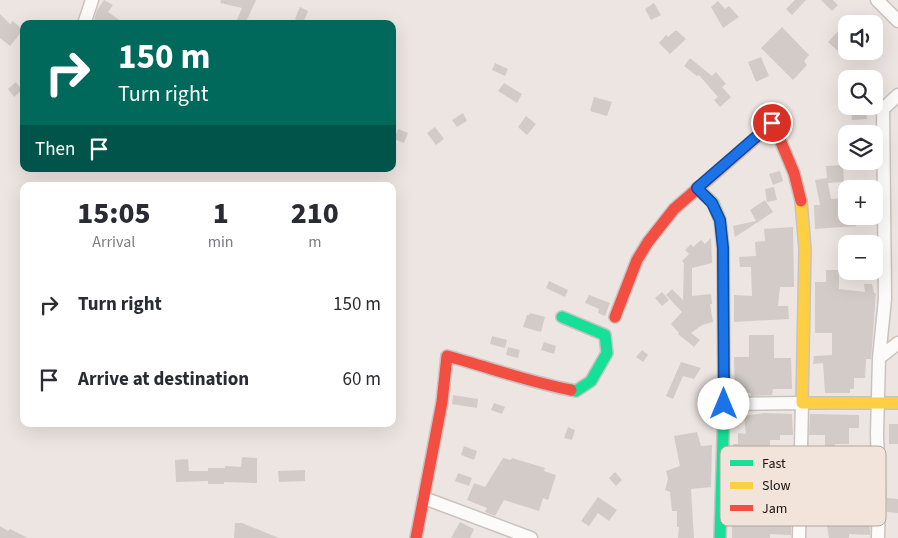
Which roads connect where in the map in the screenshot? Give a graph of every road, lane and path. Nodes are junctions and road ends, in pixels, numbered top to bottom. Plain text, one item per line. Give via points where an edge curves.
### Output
1 (92, 0) edge
2 (882, 2) edge
3 (85, 20) edge
4 (898, 21) edge
5 (898, 95) edge
6 (697, 188) junction
7 (562, 317) dead end
8 (615, 317) dead end
9 (898, 343) edge
10 (879, 358) junction
11 (802, 403) junction
12 (898, 403) edge
13 (724, 404) junction
14 (878, 404) junction
15 (723, 446) edge
16 (801, 446) edge
17 (878, 446) edge
18 (424, 498) junction
19 (416, 538) edge
20 (531, 538) edge

1 - 3 street
2 - 4 street
5 - 10 street via 883,109 884,299
6 - 8 street via 674,209 648,242 637,260
6 - 11 street via 772,123 794,173 803,207
6 - 13 street via 712,203 720,220
7 - 18 street via 605,335 607,353 591,381 576,390 538,384 447,356
9 - 10 street
10 - 14 street
11 - 13 street
11 - 14 street
11 - 16 street
12 - 14 street
13 - 15 street
14 - 17 street
18 - 19 street
18 - 20 street

